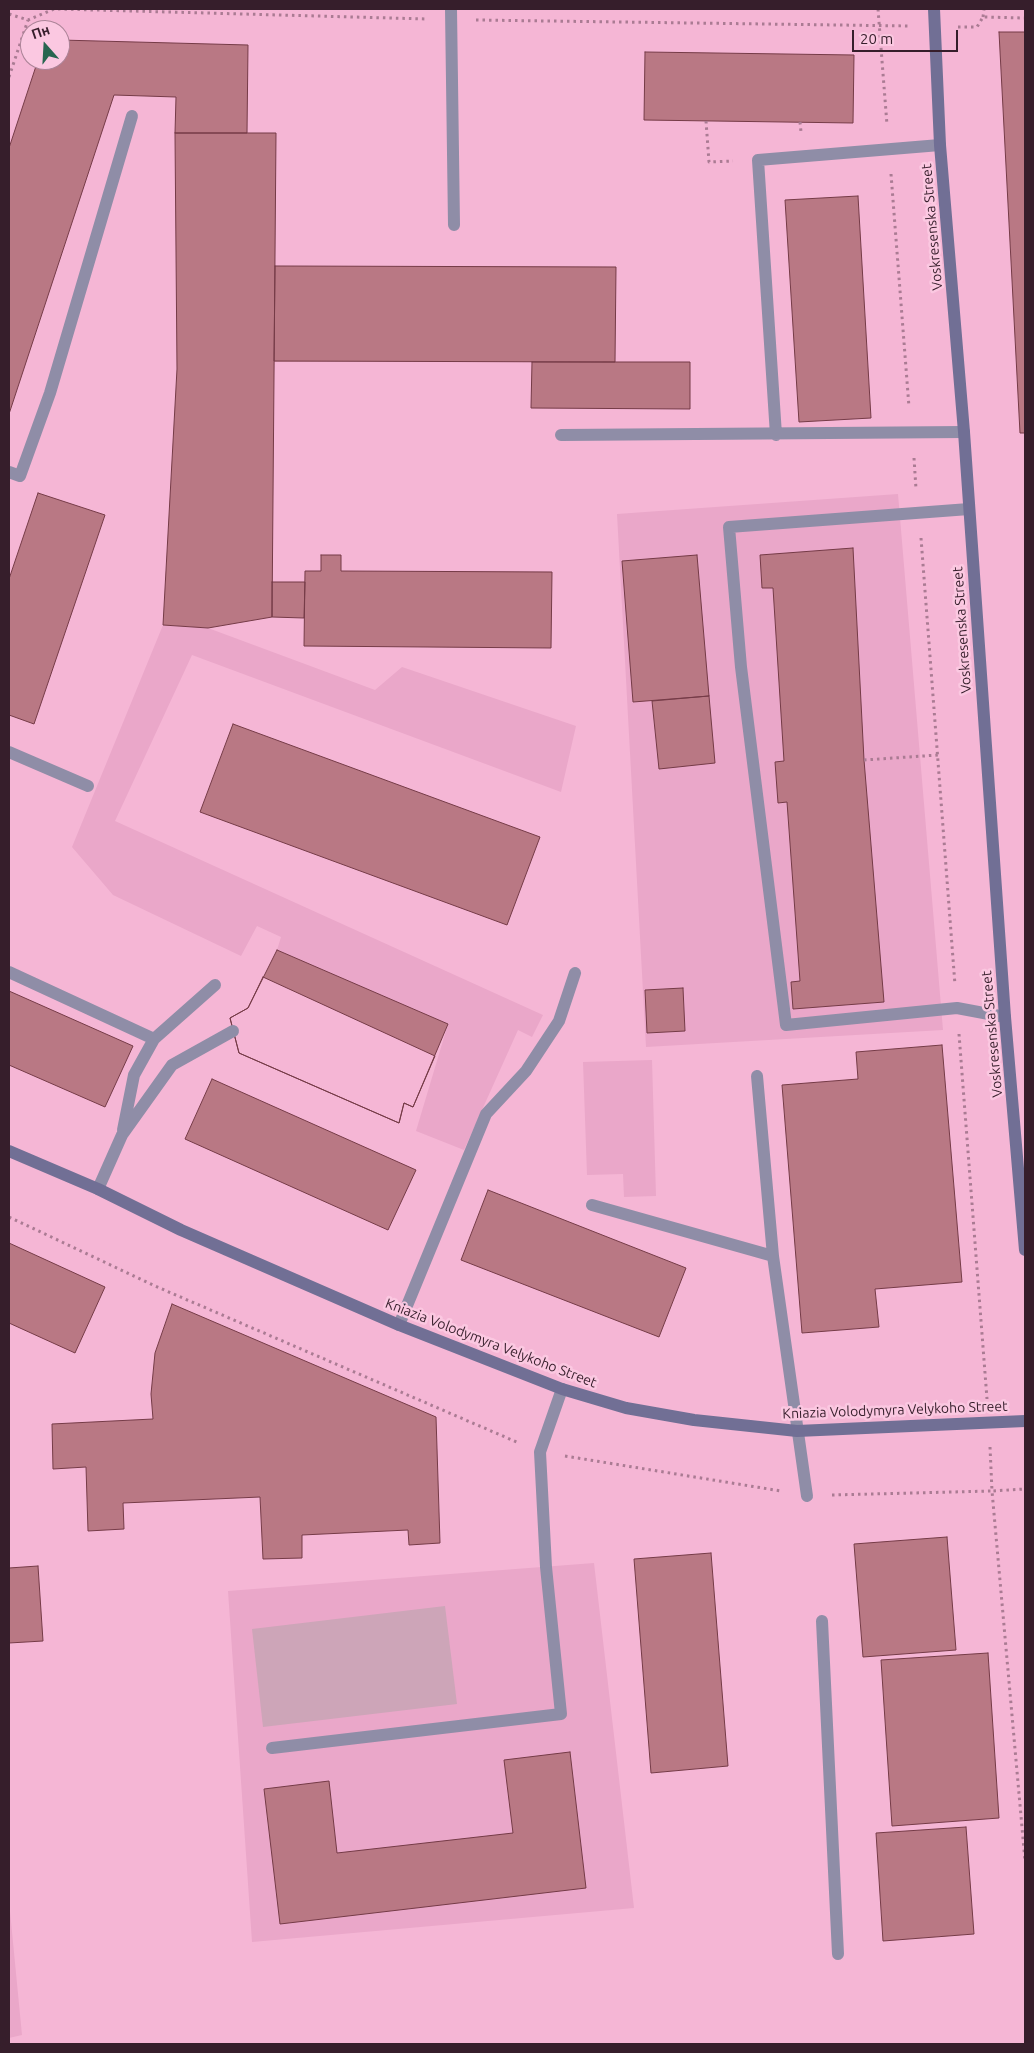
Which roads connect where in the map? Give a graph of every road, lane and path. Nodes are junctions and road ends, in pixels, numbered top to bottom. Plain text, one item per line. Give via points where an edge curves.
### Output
1 (56, 9) edge
2 (878, 9) edge
3 (934, 9) edge
4 (984, 9) edge
5 (9, 14) edge
6 (451, 14) edge
7 (983, 17) junction
8 (1025, 18) edge
9 (28, 20) joint
10 (878, 26) junction
11 (935, 26) junction
12 (20, 44) edge
13 (9, 77) edge
14 (132, 116) dead end
15 (706, 121) dead end
16 (940, 145) junction
17 (890, 150) junction
18 (758, 160) junction
19 (454, 225) dead end
20 (964, 432) junction
21 (911, 433) junction
22 (776, 434) junction
23 (561, 435) dead end
24 (9, 472) edge
25 (969, 509) junction
26 (919, 513) junction
27 (9, 752) edge
28 (938, 755) junction
29 (864, 760) dead end
30 (88, 786) dead end
31 (9, 972) edge
32 (575, 973) dead end
33 (215, 985) dead end
34 (957, 1008) junction
35 (1005, 1017) junction
36 (233, 1031) dead end
37 (154, 1039) junction
38 (757, 1076) dead end
39 (122, 1135) junction
40 (9, 1151) edge
41 (98, 1189) junction
42 (592, 1205) dead end
43 (9, 1218) edge
44 (1025, 1250) edge
45 (773, 1256) junction
46 (399, 1325) junction
47 (562, 1389) junction
48 (1025, 1421) edge
49 (989, 1423) junction
50 (797, 1431) junction
51 (540, 1452) junction
52 (1025, 1489) edge
53 (992, 1491) junction
54 (807, 1496) junction
55 (822, 1621) dead end
56 (272, 1748) dead end
57 (1025, 1861) edge
58 (838, 1954) dead end

1 - 6 path
1 - 9 path
2 - 10 path
3 - 11 main road, Voskresenska Street
4 - 7 path
5 - 9 path
6 - 10 path
6 - 19 lane
7 - 8 path
7 - 11 path via 977,28
10 - 11 path
10 - 17 path
11 - 16 main road, Voskresenska Street
12 - 13 path
14 - 24 lane via 50,394 20,476
15 - 18 path via 709,162
16 - 17 lane
16 - 20 main road, Voskresenska Street
17 - 18 lane
17 - 21 path
18 - 22 lane
20 - 21 lane
20 - 25 main road, Voskresenska Street
21 - 22 lane
21 - 26 path
22 - 23 lane
25 - 26 lane
25 - 35 main road, Voskresenska Street
26 - 28 path
26 - 34 lane via 730,527 741,667 786,1025
27 - 30 lane
28 - 29 path
28 - 34 path
31 - 37 lane
32 - 46 lane via 560,1022 526,1071 486,1114
33 - 37 lane
34 - 35 lane
34 - 49 path
35 - 44 main road, Voskresenska Street
36 - 39 lane via 172,1065
37 - 39 lane via 134,1075
38 - 45 lane
39 - 41 lane
40 - 41 main road, Kniazia Volodymyra Velykoho Street
41 - 46 main road, Kniazia Volodymyra Velykoho Street via 181,1230
42 - 45 lane
43 - 51 path via 155,1286
45 - 50 lane
46 - 47 main road, Kniazia Volodymyra Velykoho Street
47 - 50 main road, Kniazia Volodymyra Velykoho Street via 626,1408 694,1420
47 - 51 lane
48 - 49 main road, Kniazia Volodymyra Velykoho Street
49 - 50 main road, Kniazia Volodymyra Velykoho Street
49 - 53 path
50 - 54 lane
51 - 54 path
51 - 56 lane via 546,1568 561,1714
52 - 53 path
53 - 54 path
53 - 57 path
55 - 58 lane

